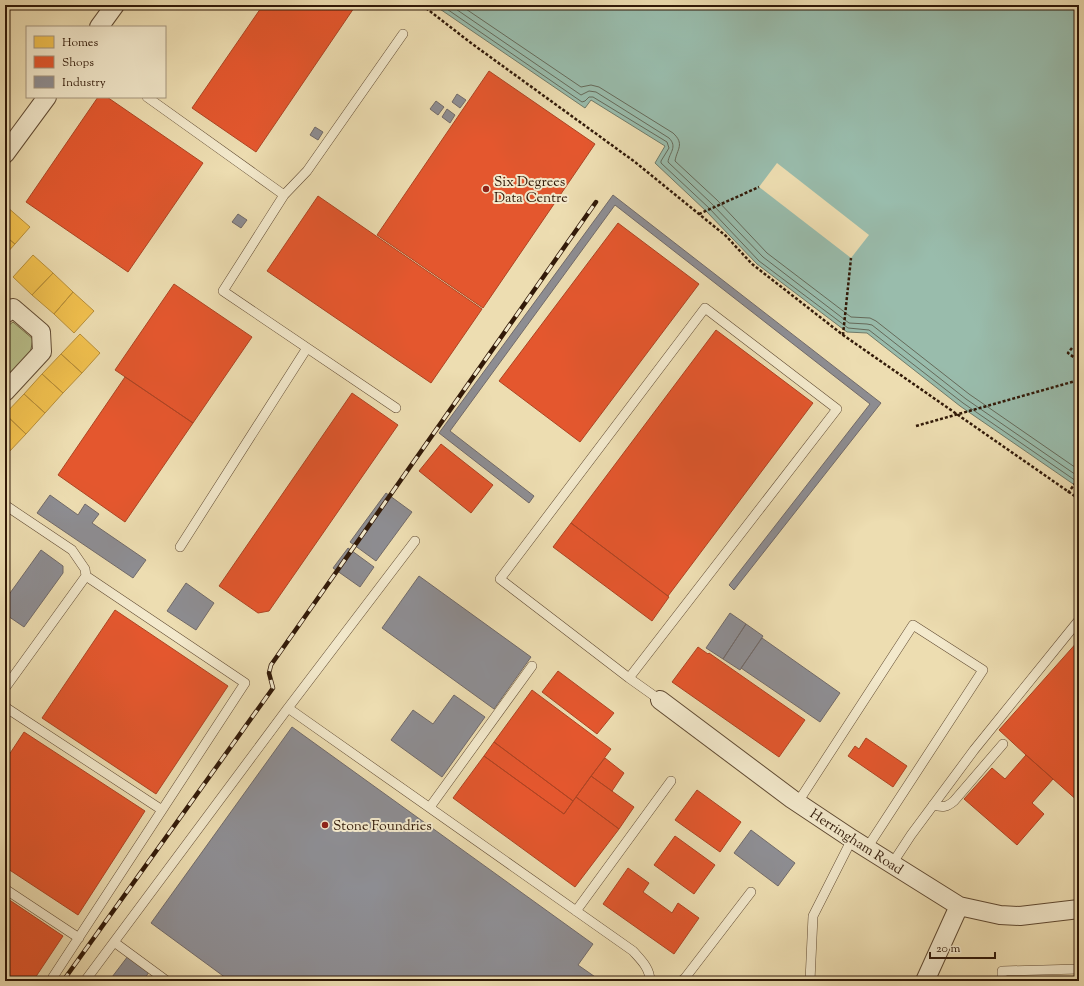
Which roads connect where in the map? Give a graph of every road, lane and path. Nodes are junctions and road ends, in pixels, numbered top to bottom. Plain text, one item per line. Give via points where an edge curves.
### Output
1 (115, 5) edge
2 (422, 5) edge
3 (100, 26) edge
4 (403, 34) dead end
5 (46, 98) edge
6 (148, 98) edge
7 (5, 154) edge
8 (759, 187) dead end
9 (284, 195) junction
10 (699, 214) junction
11 (851, 258) dead end
12 (5, 314) edge
13 (843, 335) junction
14 (307, 348) junction
15 (1072, 348) dead end
16 (1079, 361) edge
17 (1079, 380) edge
18 (5, 392) edge
19 (396, 408) dead end
20 (916, 426) dead end
21 (1079, 478) edge
22 (1068, 493) junction
23 (1079, 500) edge
24 (8, 507) dead end
25 (415, 541) dead end
26 (180, 547) dead end
27 (86, 576) junction
28 (1079, 620) edge
29 (532, 666) dead end
30 (629, 678) junction
31 (5, 688) edge
32 (660, 700) joint
33 (5, 707) edge
34 (288, 708) junction
35 (1003, 744) dead end
36 (670, 781) dead end
37 (798, 802) junction
38 (933, 805) junction
39 (430, 807) junction
40 (162, 810) junction
41 (852, 839) junction
42 (867, 848) junction
43 (892, 864) junction
44 (5, 889) edge
45 (751, 892) dead end
46 (959, 906) junction
47 (1079, 909) edge
48 (576, 911) junction
49 (79, 938) junction
50 (114, 942) junction
51 (1079, 969) edge
52 (53, 977) dead end
53 (85, 981) edge
54 (167, 981) edge
55 (650, 981) edge
56 (681, 981) edge
57 (810, 981) edge
58 (925, 981) edge
59 (1002, 981) edge

1 - 3 street
2 - 10 path via 616,148
4 - 9 lane via 307,171
5 - 7 street
6 - 9 lane
8 - 10 path
9 - 14 lane via 222,290
10 - 13 path via 726,236 752,264
11 - 13 path
12 - 18 street via 13,308 41,332 42,352
13 - 22 path
14 - 19 lane
14 - 26 lane
15 - 16 path via 1068,353
17 - 20 path
21 - 22 path
22 - 23 path
24 - 27 lane via 72,550 85,569
25 - 34 lane
27 - 31 lane
27 - 40 lane via 245,683
28 - 38 lane
29 - 39 lane
30 - 30 lane via 500,580 705,308 837,409
30 - 32 lane
32 - 37 street, Herringham Road
33 - 40 lane
34 - 39 lane
34 - 50 lane
35 - 38 lane via 954,801 943,808
36 - 48 lane
37 - 41 street, Herringham Road
37 - 42 lane via 913,625 983,670
38 - 43 lane
39 - 48 lane
40 - 49 lane
41 - 42 street, Herringham Road
41 - 57 lane via 813,916
42 - 43 street, Herringham Road
43 - 46 street, Herringham Road
44 - 49 lane
45 - 56 lane via 686,978
46 - 47 street, Herringham Road via 1000,915 1020,916
46 - 58 street
48 - 55 lane via 633,951 650,974
49 - 52 lane
50 - 53 lane
50 - 54 lane
51 - 59 lane via 1002,971

